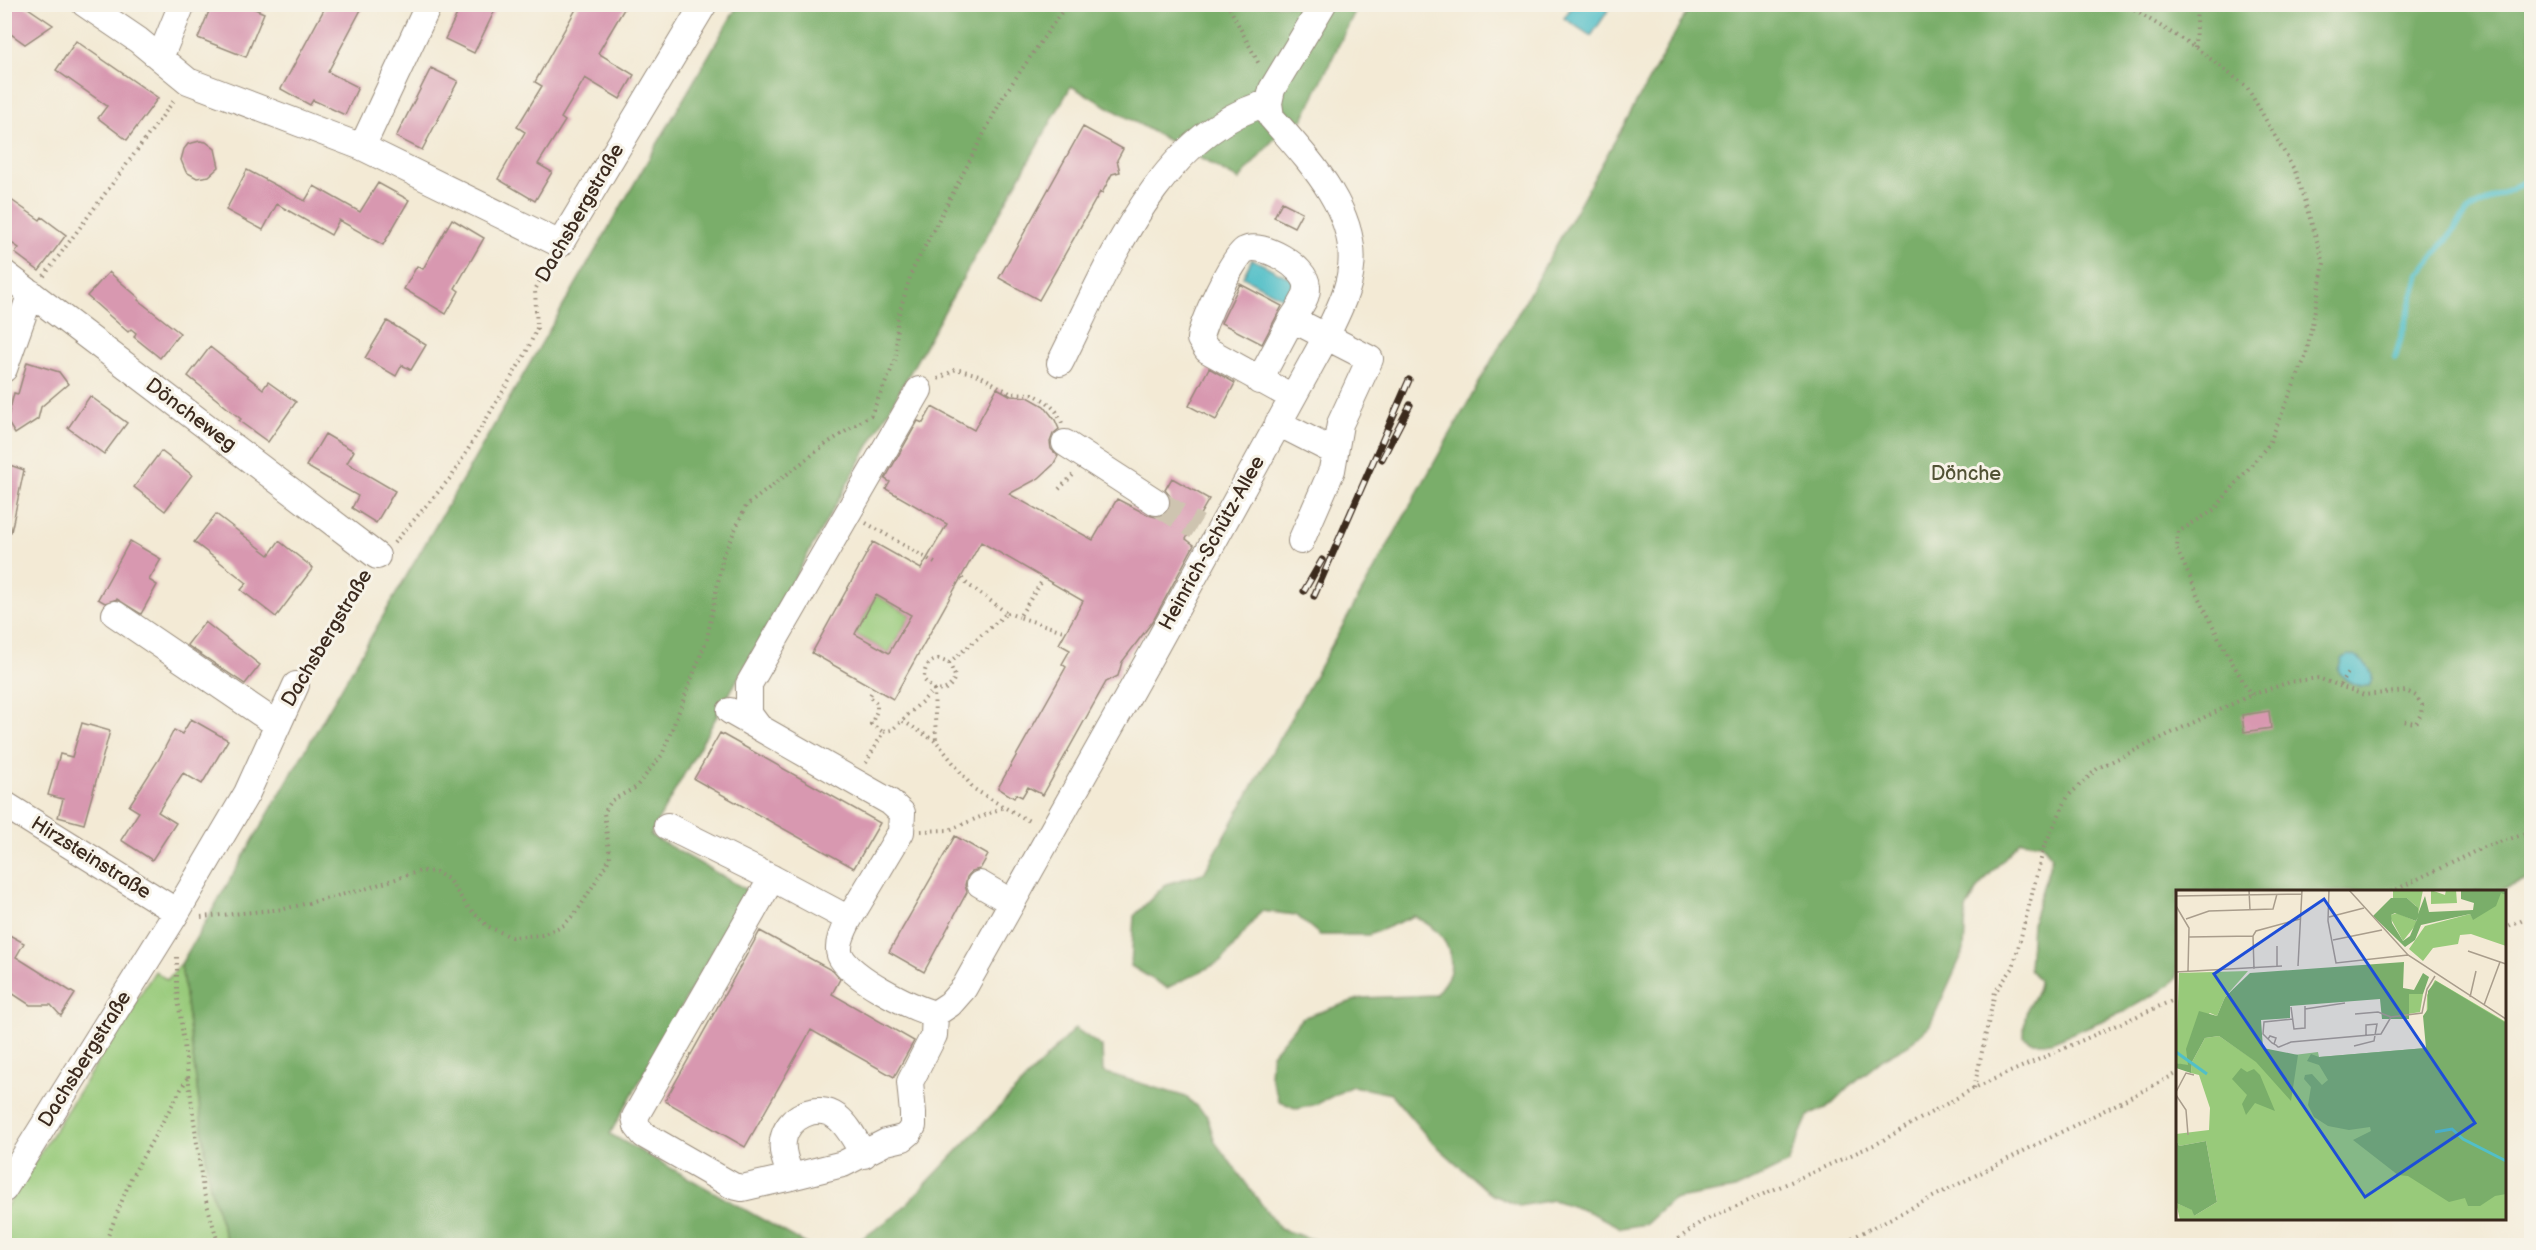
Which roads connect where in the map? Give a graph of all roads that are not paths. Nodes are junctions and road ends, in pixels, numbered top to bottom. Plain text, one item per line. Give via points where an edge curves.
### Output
1 (85, 4) edge
2 (182, 4) edge
3 (429, 4) edge
4 (704, 4) edge
5 (1323, 4) edge
6 (160, 58) junction
7 (1270, 96) junction
8 (362, 147) junction
9 (4, 273) edge
10 (31, 293) junction
11 (1292, 319) junction
12 (1326, 337) junction
13 (1060, 363) dead end
14 (4, 369) edge
15 (1258, 381) junction
16 (919, 390) road end
17 (1292, 398) junction
18 (1278, 423) junction
19 (1065, 443) road end
20 (1335, 452) junction
21 (1156, 502) tunnel mouth
22 (1300, 541) dead end
23 (377, 556) road end
24 (115, 614) dead end
25 (296, 685) road end
26 (730, 711) dead end
27 (278, 725) junction
28 (758, 726) junction
29 (4, 804) edge
30 (667, 826) dead end
31 (772, 878) junction
32 (980, 884) dead end
33 (1011, 902) junction
34 (177, 912) junction
35 (849, 919) junction
36 (935, 1014) junction
37 (864, 1155) junction
38 (792, 1177) junction
39 (4, 1189) edge

1 - 6 street
2 - 6 street
3 - 8 street
4 - 8 street, Dachsbergstraße via 560,244
5 - 7 street
6 - 8 street via 188,81
7 - 12 street, Heinrich-Schütz-Allee via 1270,117 1336,201 1349,236 1352,267 1343,301
7 - 13 street via 1219,123 1187,150 1162,180 1131,223
9 - 10 street, Döncheweg
10 - 14 street
10 - 23 street, Döncheweg
11 - 12 street
11 - 15 street
11 - 15 street via 1306,296 1303,273 1267,251 1243,251 1202,326 1200,339 1207,350
12 - 17 street, Heinrich-Schütz-Allee
12 - 20 street via 1370,358 1340,424
15 - 17 street
16 - 28 street via 749,684 749,714
17 - 18 street, Heinrich-Schütz-Allee
18 - 20 street
18 - 33 street, Heinrich-Schütz-Allee via 1205,533
19 - 21 street
20 - 22 street via 1332,470
24 - 27 street
25 - 27 street, Dachsbergstraße
26 - 28 street
27 - 34 street, Dachsbergstraße via 247,793
28 - 35 street via 890,802 902,813 901,832
29 - 34 street, Hirzsteinstraße
30 - 31 street
31 - 35 street
31 - 38 street via 635,1117 644,1135 733,1186 742,1188
32 - 33 street
33 - 36 street, Heinrich-Schütz-Allee via 964,987
34 - 39 street, Dachsbergstraße
35 - 36 street via 839,953 846,964 919,1010
36 - 37 street via 934,1035 914,1073 910,1090 913,1126 903,1138 886,1142
37 - 38 street
37 - 38 street via 838,1118 830,1112 811,1110 787,1128 782,1141

